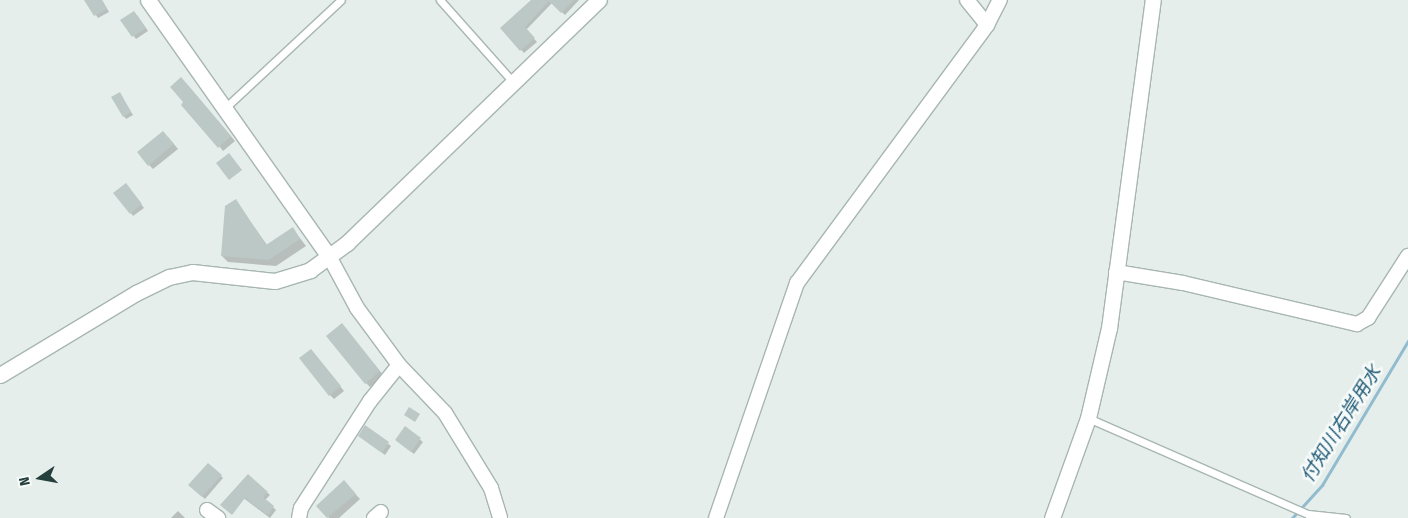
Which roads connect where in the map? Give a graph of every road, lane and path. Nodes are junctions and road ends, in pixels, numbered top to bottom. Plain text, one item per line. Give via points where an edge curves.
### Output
1 (148, 0) edge
2 (341, 0) edge
3 (440, 0) edge
4 (599, 0) edge
5 (967, 0) edge
6 (1000, 0) edge
7 (1153, 0) edge
8 (987, 25) junction
9 (514, 83) junction
10 (225, 108) junction
11 (1408, 256) edge
12 (330, 258) junction
13 (1116, 272) junction
14 (398, 365) junction
15 (0, 374) edge
16 (1088, 418) junction
17 (300, 518) edge
18 (500, 518) edge
19 (716, 518) edge
20 (1052, 518) edge
21 (1346, 518) edge

1 - 10 street
2 - 10 lane
3 - 9 lane
4 - 9 street
5 - 8 street
6 - 8 street
7 - 13 street
8 - 19 street via 797,282
9 - 12 street
10 - 12 street
11 - 13 street via 1368,318 1356,324 1183,283
12 - 14 street via 357,308
12 - 15 street via 310,270 275,281 192,272 169,277 136,293
13 - 16 street via 1109,328
14 - 17 street via 370,401 300,508
14 - 18 street via 445,413 491,488
16 - 20 street
16 - 21 lane via 1308,514

